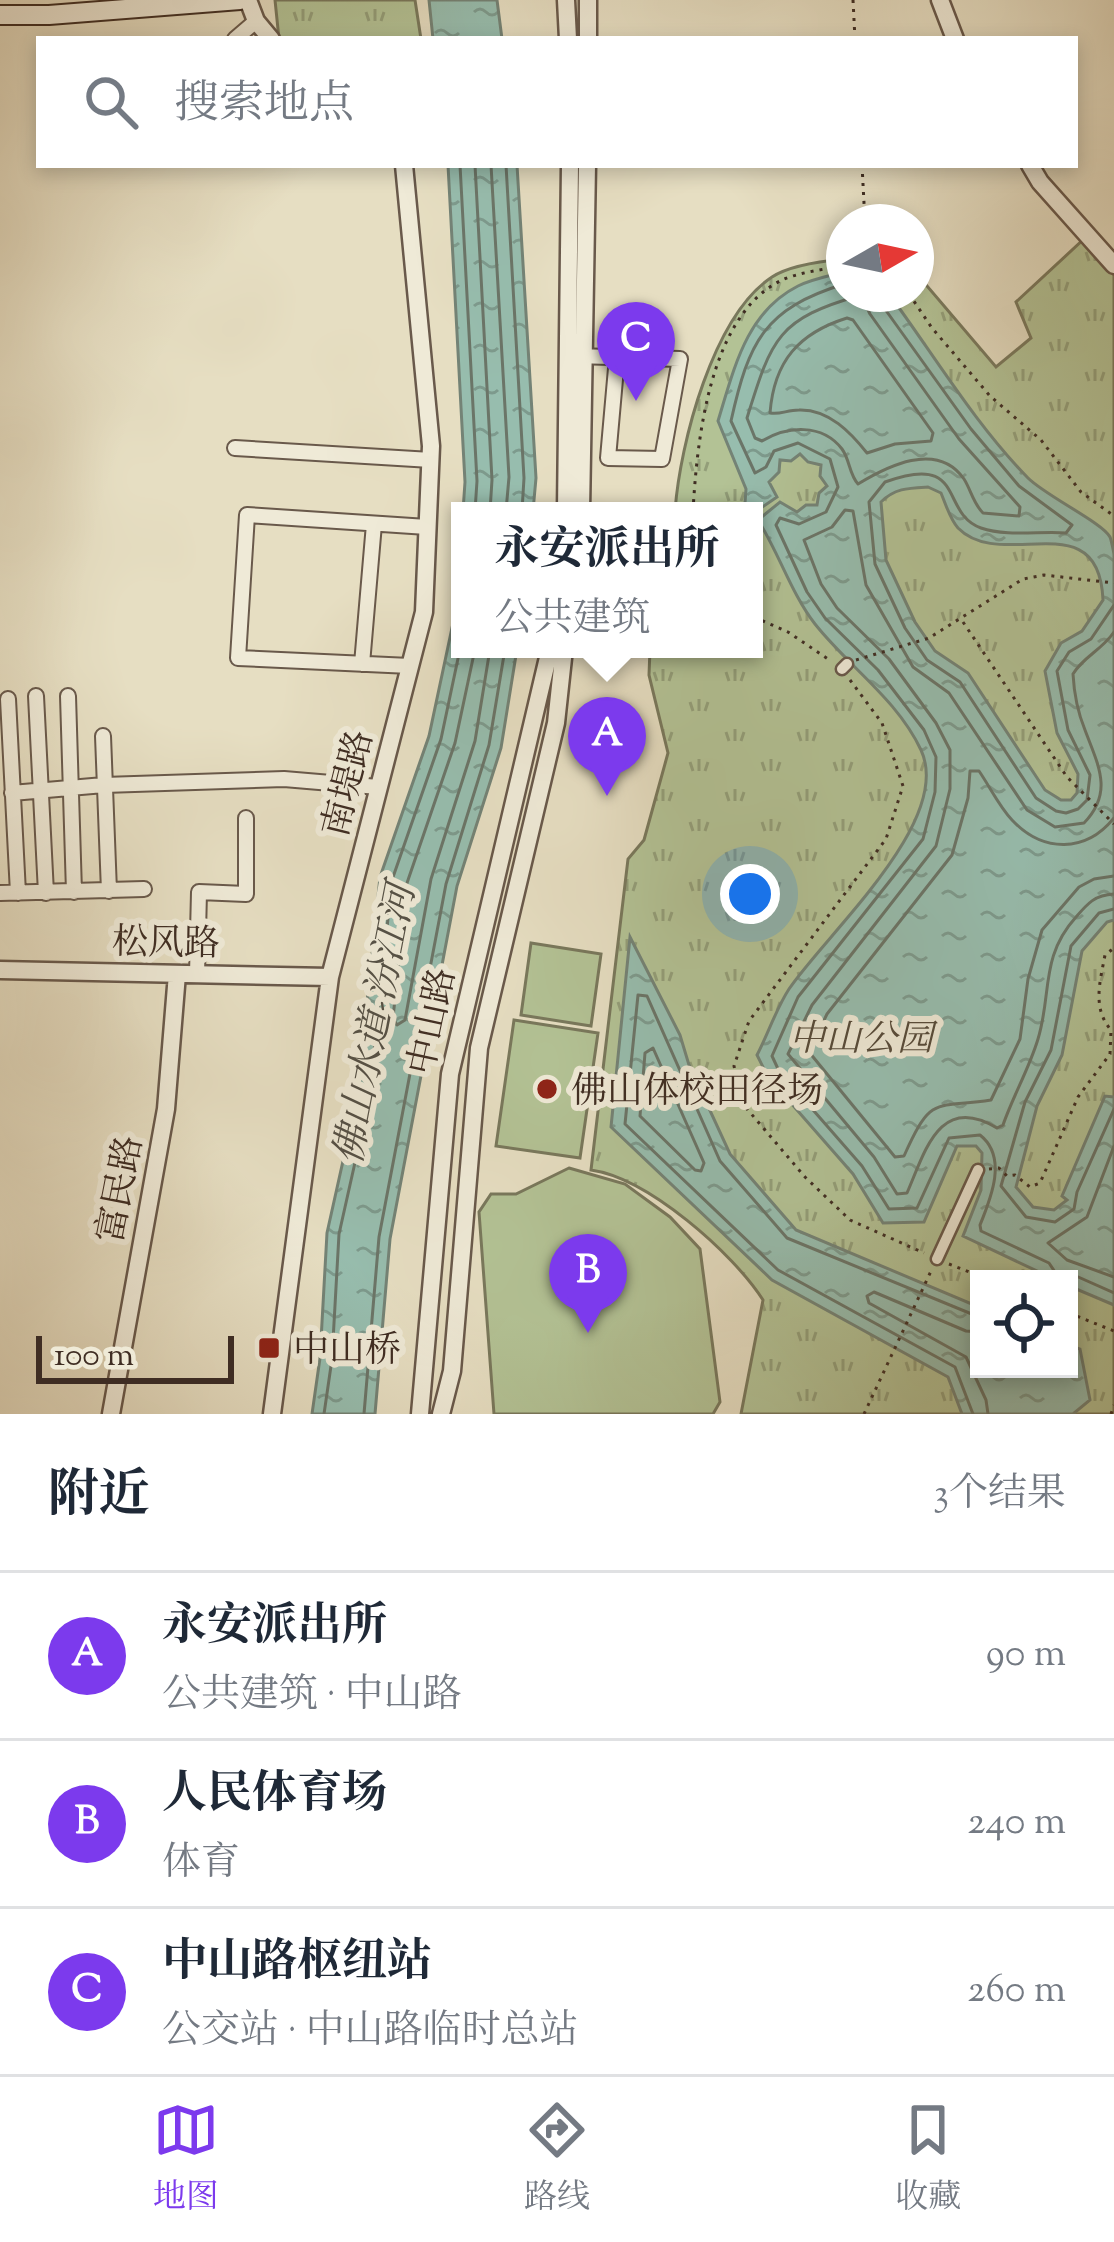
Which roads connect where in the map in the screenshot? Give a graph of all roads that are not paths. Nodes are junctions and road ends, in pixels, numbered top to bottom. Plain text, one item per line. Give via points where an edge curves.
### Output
1 (244, 0) edge
2 (566, 0) edge
3 (588, 0) edge
4 (940, 0) edge
5 (0, 15) edge
6 (256, 21) junction
7 (238, 36) edge
8 (268, 36) edge
9 (568, 36) edge
10 (588, 36) edge
11 (955, 36) edge
12 (404, 168) edge
13 (570, 168) edge
14 (586, 168) edge
15 (1032, 168) edge
16 (1114, 265) edge
17 (577, 356) junction
18 (617, 357) junction
19 (235, 448) dead end
20 (430, 460) junction
21 (567, 502) edge
22 (581, 502) edge
23 (374, 524) junction
24 (428, 527) junction
25 (548, 658) edge
26 (564, 658) edge
27 (362, 664) junction
28 (410, 666) junction
29 (68, 695) dead end
30 (36, 696) dead end
31 (8, 699) dead end
32 (103, 736) dead end
33 (104, 785) junction
34 (378, 787) junction
35 (69, 788) junction
36 (42, 791) junction
37 (12, 793) junction
38 (246, 818) dead end
39 (144, 890) dead end
40 (109, 891) junction
41 (46, 892) junction
42 (74, 892) junction
43 (0, 893) edge
44 (18, 893) junction
45 (0, 970) edge
46 (177, 974) junction
47 (197, 974) junction
48 (330, 977) junction
49 (978, 1170) road end
50 (937, 1259) road end
51 (111, 1414) edge
52 (272, 1414) edge
53 (420, 1414) edge
54 (441, 1414) edge

1 - 5 main road
1 - 6 street
2 - 9 street
3 - 10 street
4 - 11 street
6 - 7 street
6 - 8 street
12 - 20 street, 南堤路
13 - 17 street
14 - 17 street
15 - 16 street
17 - 18 street
17 - 21 street
17 - 22 street
18 - 18 street via 608,458 662,459 680,359
19 - 20 street
20 - 24 street, 南堤路
23 - 24 street
23 - 27 street
23 - 27 street via 247,515 238,658
24 - 28 street, 南堤路 via 424,612
25 - 53 street, 中山路 via 450,1074
26 - 54 street, 中山路 via 556,723 479,1048 452,1371
27 - 28 street
28 - 34 street, 南堤路
29 - 35 street
30 - 36 street
31 - 37 street
32 - 33 street
33 - 34 street via 284,779
33 - 35 street
33 - 40 street
34 - 48 street, 南堤路
35 - 36 street
35 - 42 street
36 - 37 street
36 - 41 street
37 - 44 street
38 - 47 street via 246,894 199,892
39 - 40 street
40 - 42 street
41 - 42 street
41 - 44 street
43 - 44 street
45 - 46 street, 松风路
46 - 47 street, 松风路
46 - 51 street, 富民路 via 166,1109
47 - 48 street, 松风路
48 - 52 street, 南堤路
49 - 50 street

